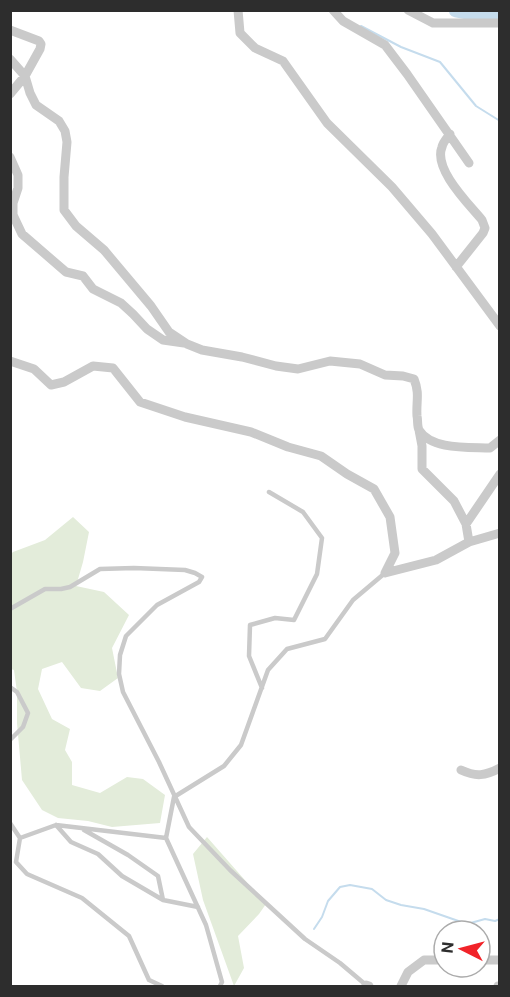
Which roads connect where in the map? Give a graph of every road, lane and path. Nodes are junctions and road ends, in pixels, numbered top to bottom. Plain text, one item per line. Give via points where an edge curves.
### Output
1 (238, 10) edge
2 (333, 10) edge
3 (408, 10) edge
4 (500, 23) edge
5 (10, 30) edge
6 (10, 59) edge
7 (25, 76) junction
8 (10, 94) edge
9 (450, 134) junction
10 (10, 157) edge
11 (469, 163) dead end
12 (456, 267) junction
13 (500, 326) edge
14 (187, 344) junction
15 (10, 361) edge
16 (418, 429) junction
17 (500, 440) edge
18 (500, 474) edge
19 (269, 492) dead end
20 (466, 524) junction
21 (500, 533) edge
22 (469, 542) junction
23 (385, 573) junction
24 (10, 609) edge
25 (10, 687) edge
26 (262, 688) junction
27 (10, 740) edge
28 (500, 768) edge
29 (461, 770) dead end
30 (174, 797) junction
31 (10, 823) edge
32 (56, 825) junction
33 (80, 828) junction
34 (20, 838) junction
35 (166, 838) junction
36 (163, 900) junction
37 (198, 907) junction
38 (432, 960) edge
39 (368, 986) edge
40 (162, 987) edge
41 (220, 987) edge
42 (401, 987) edge

1 - 12 street via 240,33 255,48 283,61 327,123 392,187
2 - 9 street via 343,21 385,45
3 - 4 street via 434,23
5 - 7 street via 41,44
6 - 7 street
7 - 8 street
7 - 14 street via 36,105 65,131 64,210 104,250 169,332
9 - 11 street
9 - 12 street via 441,147 440,159 449,180 485,228
10 - 14 street via 18,175 13,215 22,234 66,272 83,276 93,289 121,303 163,340
12 - 13 street
14 - 16 street via 298,369 330,361 360,364 385,375 414,379 418,391
15 - 23 street via 34,369 51,385 93,366 113,368 140,402 321,456 374,489 390,517 395,554
16 - 17 street via 429,441 453,447 490,448
16 - 20 street via 423,469 454,501
18 - 20 street
19 - 26 lane via 303,512 322,538 317,574 294,620 275,618 250,625 249,656
20 - 22 street
21 - 22 street
22 - 23 street via 436,560
23 - 26 lane via 353,600 325,639 287,649 268,670
24 - 30 lane via 45,589 70,587 100,569 185,570 202,577 157,605 126,636 120,655 123,692
25 - 27 lane via 28,713 23,727
26 - 30 lane via 241,745 224,766
28 - 29 street via 478,776
30 - 35 lane
30 - 39 lane via 189,827 230,870 305,939
31 - 34 lane
32 - 33 lane
32 - 34 lane
32 - 36 lane via 71,842 98,854 122,876
33 - 35 lane
33 - 36 lane via 158,876
34 - 40 lane via 16,862 27,874 82,898 129,936 149,980
35 - 37 lane
36 - 37 lane
37 - 41 lane via 216,959
38 - 42 street via 424,960 408,972

